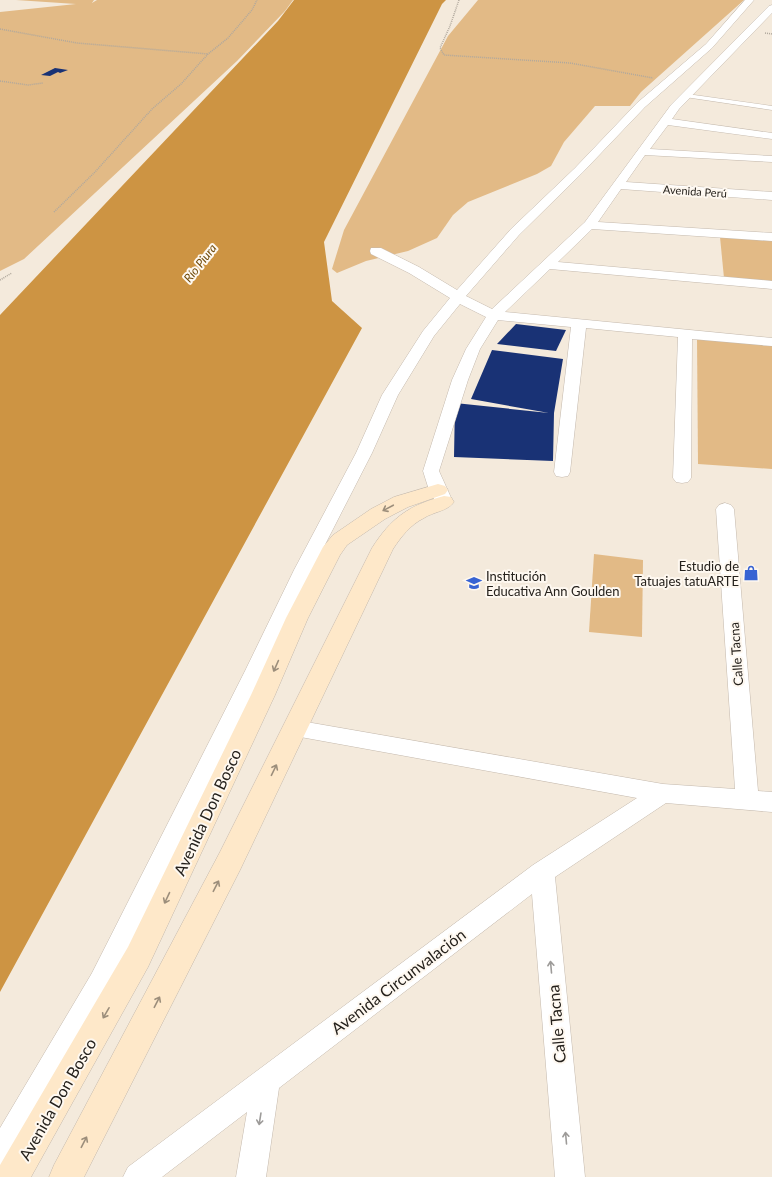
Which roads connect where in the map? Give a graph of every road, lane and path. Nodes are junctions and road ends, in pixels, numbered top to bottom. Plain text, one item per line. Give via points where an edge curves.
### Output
1 (257, 0) edge
2 (459, 0) edge
3 (750, 0) edge
4 (766, 0) edge
5 (772, 1) edge
6 (772, 8) edge
7 (0, 29) edge
8 (208, 54) junction
9 (0, 81) edge
10 (669, 81) junction
11 (43, 83) dead end
12 (687, 96) junction
13 (772, 108) edge
14 (665, 121) junction
15 (772, 136) edge
16 (643, 152) junction
17 (772, 159) edge
18 (618, 185) junction
19 (772, 196) edge
20 (54, 212) dead end
21 (589, 225) junction
22 (772, 237) edge
23 (376, 251) dead end
24 (548, 265) junction
25 (12, 273) dead end
26 (0, 280) edge
27 (772, 285) edge
28 (458, 297) junction
29 (494, 316) junction
30 (579, 323) junction
31 (685, 333) junction
32 (772, 342) edge
33 (562, 472) dead end
34 (682, 478) dead end
35 (441, 496) junction
36 (725, 509) dead end
37 (295, 728) junction
38 (663, 793) junction
39 (747, 799) junction
40 (772, 802) edge
41 (542, 872) junction
42 (266, 1080) junction
43 (0, 1156) edge
44 (12, 1177) edge
45 (66, 1177) edge
46 (138, 1177) edge
47 (251, 1177) edge
48 (570, 1177) edge

1 - 8 path via 252,10 228,38
2 - 10 path via 440,48 444,55 570,63
3 - 10 street via 709,46
4 - 5 street
6 - 12 street
7 - 8 path via 90,45
8 - 20 path
9 - 11 path via 28,85
10 - 28 street via 641,105 515,232
12 - 13 lane
12 - 14 street
14 - 15 street
14 - 16 street
16 - 17 street
16 - 18 street
18 - 19 street, Avenida Perú
18 - 21 street
21 - 22 street
21 - 24 street
23 - 28 street via 414,270
24 - 27 street
24 - 29 street
25 - 26 path
28 - 29 street
28 - 43 street via 428,334 390,395 364,454 302,570 101,982
29 - 30 street
29 - 35 street via 473,349 460,380 431,471
30 - 31 street
30 - 33 street
31 - 32 street
31 - 34 street
35 - 37 main road via 411,515 395,530 383,548
35 -> 44 main road, Avenida Don Bosco via 401,502 340,540 331,552 297,618 260,702 138,957
36 - 39 street, Calle Tacna
37 - 38 street
45 -> 37 main road via 226,868
38 - 39 street
38 - 41 street, Avenida Circunvalación
39 - 40 street
41 - 42 street, Avenida Circunvalación
48 -> 41 street, Calle Tacna
42 - 46 street, Avenida Circunvalación
42 -> 47 street

